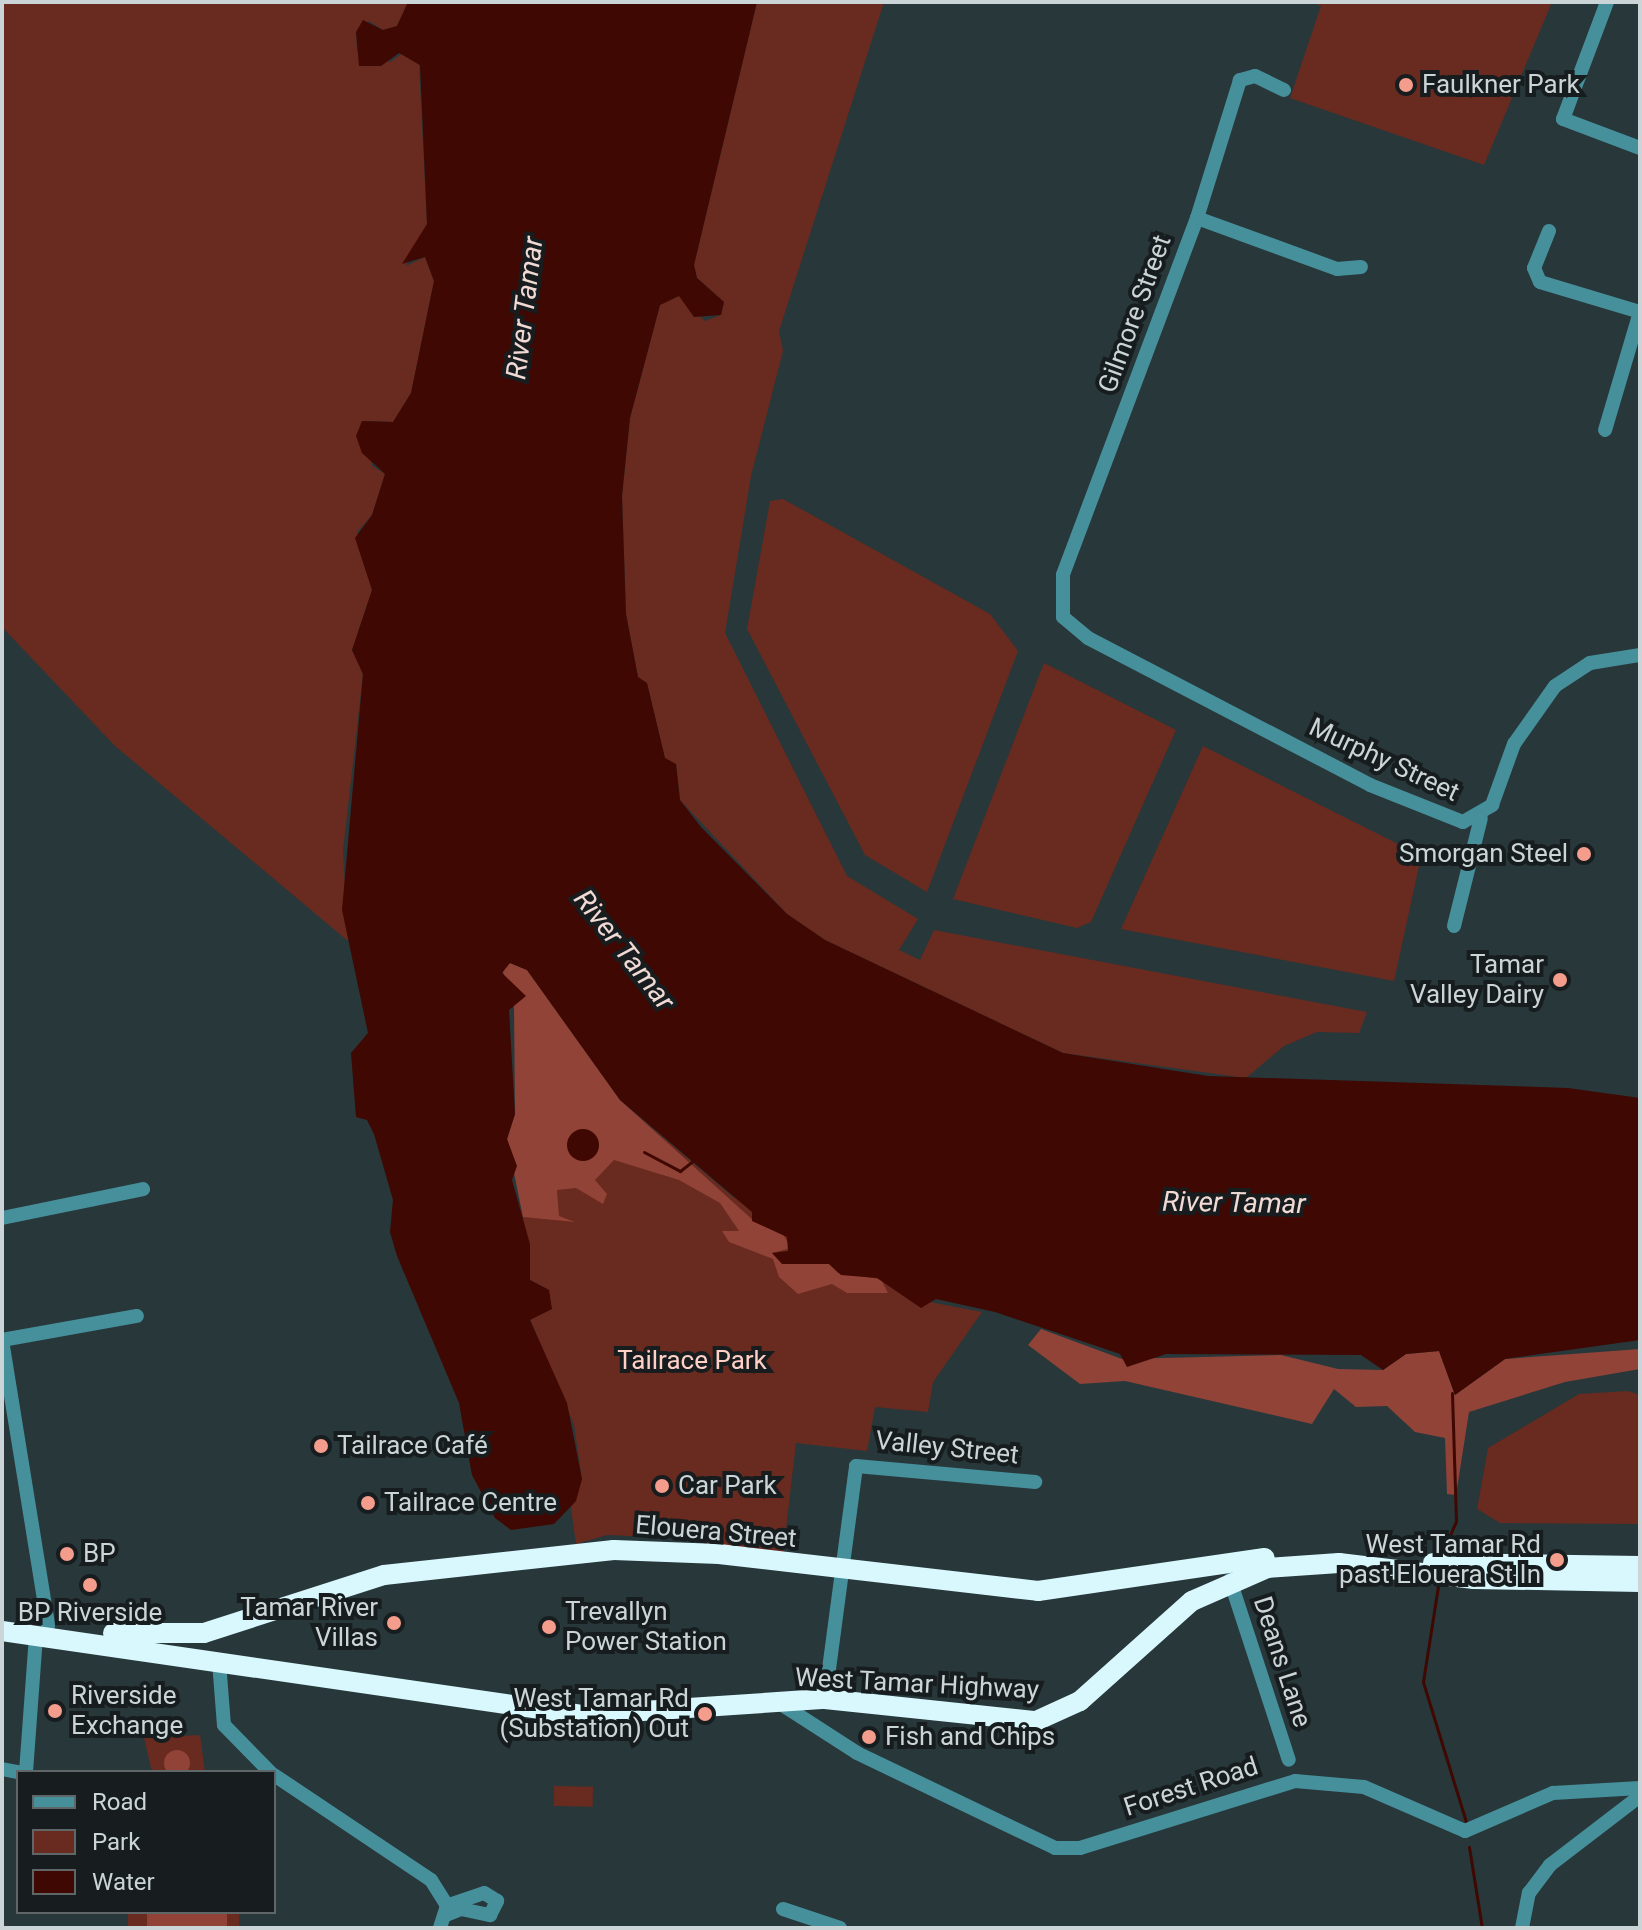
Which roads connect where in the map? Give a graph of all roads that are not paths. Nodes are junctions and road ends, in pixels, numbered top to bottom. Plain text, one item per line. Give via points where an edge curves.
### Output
1 (1607, 2) edge
2 (1284, 90) dead end
3 (1640, 148) edge
4 (1197, 218) junction
5 (1549, 231) dead end
6 (1361, 267) dead end
7 (1640, 312) edge
8 (1605, 430) dead end
9 (1060, 609) joint
10 (1640, 655) edge
11 (1481, 818) junction
12 (1454, 926) dead end
13 (143, 1189) dead end
14 (2, 1218) edge
15 (137, 1316) dead end
16 (2, 1340) edge
17 (1035, 1482) dead end
18 (1640, 1566) edge
19 (838, 1569) junction
20 (1230, 1572) junction
21 (1640, 1582) edge
22 (2, 1620) edge
23 (42, 1630) junction
24 (2, 1631) edge
25 (211, 1632) junction
26 (217, 1662) junction
27 (818, 1700) junction
28 (778, 1702) junction
29 (807, 1724) junction
30 (1289, 1760) dead end
31 (26, 1770) edge
32 (269, 1770) edge
33 (276, 1776) edge
34 (1640, 1788) edge
35 (1640, 1796) edge
36 (783, 1909) dead end
37 (444, 1916) edge
38 (840, 1928) edge
39 (1522, 1928) edge

1 - 3 street via 1563,119
2 - 4 street, Gilmore Street via 1255,76 1240,80
4 - 6 street via 1337,269
4 - 9 street, Gilmore Street via 1063,575
5 - 7 street via 1534,268 1540,282
7 - 8 street
9 - 11 street, Murphy Street via 1088,638 1370,785 1447,818
10 - 11 street, Murphy Street via 1590,663 1543,698
11 - 12 street
13 - 14 street
15 - 16 street
16 - 23 street
17 - 19 street, Valley Street via 856,1466
18 - 20 highway, West Tamar Highway via 1310,1553
19 - 20 highway, Elouera Street via 1038,1591
19 - 25 highway, Elouera Street via 691,1552 590,1552 384,1575
19 - 27 street
20 - 21 highway, West Tamar Highway via 1309,1563 1474,1579
20 - 27 highway, West Tamar Highway via 1176,1613 1080,1701 1046,1719
20 - 30 street, Deans Lane
22 - 23 highway, West Tamar Highway
23 - 24 highway, West Tamar Highway
23 - 25 highway, West Tamar Highway
23 - 26 highway, West Tamar Highway
23 - 31 street
25 - 26 highway
26 - 28 highway, West Tamar Highway via 582,1715
26 - 32 street via 224,1725
27 - 28 highway, West Tamar Highway
27 - 29 street
28 - 29 street, Forest Road
29 - 34 street, Forest Road via 977,1814 1069,1849 1295,1781 1364,1787 1465,1831 1553,1793
33 - 37 street via 431,1880
35 - 39 street via 1550,1865 1529,1893
36 - 38 street

